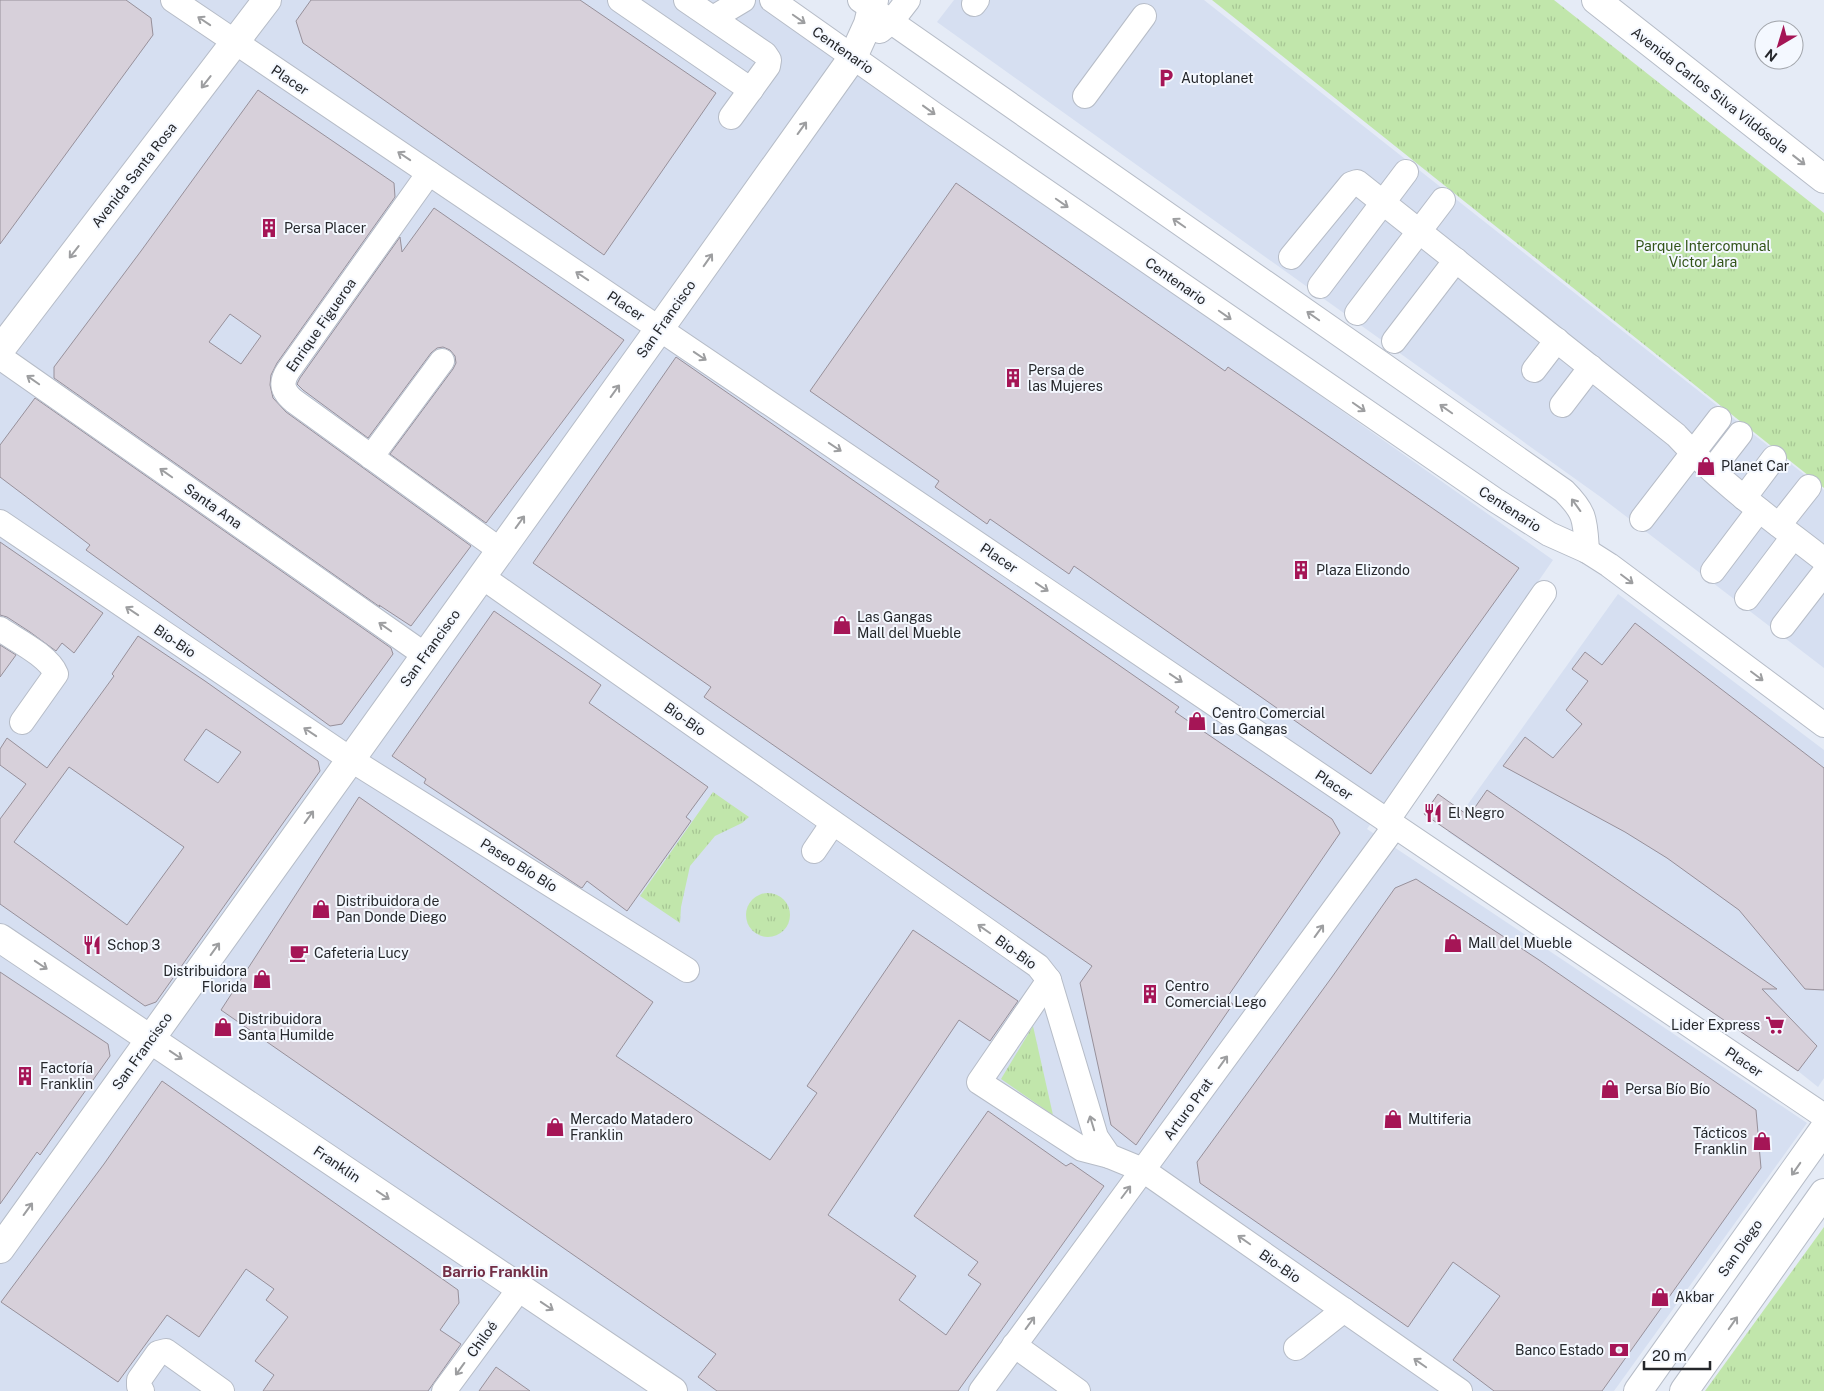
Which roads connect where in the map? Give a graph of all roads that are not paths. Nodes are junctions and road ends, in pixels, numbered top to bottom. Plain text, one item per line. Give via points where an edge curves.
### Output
1 (173, 0) edge
2 (267, 0) edge
3 (620, 0) edge
4 (686, 0) edge
5 (743, 0) edge
6 (772, 0) edge
7 (908, 0) edge
8 (1596, 0) edge
9 (875, 8) edge
10 (1144, 16) dead end
11 (713, 18) junction
12 (236, 43) junction
13 (855, 52) junction
14 (752, 90) junction
15 (1085, 96) dead end
16 (731, 117) dead end
17 (1406, 172) dead end
18 (429, 173) junction
19 (1824, 179) edge
20 (1443, 200) dead end
21 (1383, 201) junction
22 (1420, 231) junction
23 (1291, 257) dead end
24 (1456, 260) junction
25 (1320, 286) dead end
26 (1357, 313) dead end
27 (660, 328) junction
28 (1557, 340) junction
29 (1394, 341) dead end
30 (0, 350) edge
31 (0, 357) edge
32 (442, 361) dead end
33 (1591, 367) junction
34 (1534, 370) dead end
35 (1562, 405) dead end
36 (1719, 419) dead end
37 (1740, 434) dead end
38 (1692, 453) junction
39 (371, 457) junction
40 (1774, 458) dead end
41 (1712, 470) junction
42 (1809, 487) dead end
43 (1752, 504) junction
44 (1642, 519) dead end
45 (0, 522) edge
46 (1786, 531) junction
47 (500, 550) junction
48 (1820, 550) edge
49 (1587, 551) junction
50 (1713, 571) dead end
51 (1824, 573) edge
52 (481, 576) junction
53 (1544, 593) dead end
54 (1747, 598) dead end
55 (1783, 626) dead end
56 (0, 629) edge
57 (425, 654) junction
58 (22, 722) dead end
59 (1824, 725) edge
60 (350, 760) junction
61 (833, 823) junction
62 (1391, 823) junction
63 (814, 851) dead end
64 (0, 938) edge
65 (687, 970) dead end
66 (1049, 980) junction
67 (151, 1038) junction
68 (1824, 1116) edge
69 (1824, 1129) edge
70 (1109, 1156) junction
71 (1143, 1170) junction
72 (1824, 1193) edge
73 (0, 1249) edge
74 (520, 1288) junction
75 (1344, 1310) junction
76 (1014, 1345) junction
77 (1296, 1348) dead end
78 (142, 1391) edge
79 (222, 1391) edge
80 (444, 1391) edge
81 (673, 1391) edge
82 (981, 1391) edge
83 (1078, 1391) edge
84 (1460, 1391) edge
85 (1638, 1391) edge
86 (1684, 1391) edge

12 -> 1 street, Placer
2 - 12 main road, Avenida Santa Rosa
3 - 14 street
4 - 11 street
5 - 11 street
6 -> 13 street, Centenario
7 - 9 street, San Francisco
8 -> 19 main road, Avenida Carlos Silva Vildósola
9 - 13 main road, San Francisco
49 -> 9 street via 1586,526 1579,507 1564,491
10 - 15 street
11 - 14 street via 769,60
18 -> 12 street, Placer
12 -> 30 main road, Avenida Santa Rosa
27 -> 13 main road, San Francisco
13 -> 49 street, Centenario via 1495,500 1549,534
14 - 16 street
17 - 21 street
27 -> 18 street, Placer
18 - 39 street, Enrique Figueroa via 283,382 289,397
20 - 22 street
21 - 22 street
21 - 23 street via 1353,182
21 - 25 street
22 - 24 street
22 - 26 street
24 - 28 street
24 - 29 street
47 -> 27 main road, San Francisco
27 -> 62 street, Placer
28 - 33 street
28 - 34 street
57 -> 31 street, Santa Ana
32 - 39 street
33 - 35 street
33 - 38 street via 1676,435
36 - 38 street
37 - 41 street
38 - 41 street
38 - 44 street
39 - 47 street, Enrique Figueroa
40 - 43 street
41 - 43 street
42 - 46 street
43 - 46 street
43 - 50 street
60 -> 45 street, Bio-Bio
46 - 48 street
46 - 54 street
47 - 52 main road, San Francisco
49 -> 59 street, Centenario
51 - 55 street
52 - 57 main road, San Francisco
52 - 61 street, Bio-Bio
53 - 62 street, Arturo Prat
56 - 58 street via 45,660 56,674
57 - 60 main road, San Francisco
60 - 65 street, Paseo Bío Bío
67 -> 60 main road, San Francisco
61 - 63 street
66 -> 61 street, Bio-Bio via 1038,966
62 - 68 street, Placer
71 -> 62 street, Arturo Prat
64 -> 67 main road, Franklin
70 -> 66 street, Bio-Bio via 1096,1137
66 - 70 street via 979,1082 1082,1149
73 -> 67 main road, San Francisco
67 -> 74 main road, Franklin
69 -> 85 main road, San Diego
70 - 71 street, Bio-Bio
75 -> 71 street, Bio-Bio
76 -> 71 street, Arturo Prat
86 -> 72 main road
74 -> 80 street, Chiloé
74 -> 81 main road, Franklin
75 - 77 street
84 -> 75 street, Bio-Bio
76 - 82 street, Arturo Prat
76 - 83 street
78 - 79 street via 138,1386 139,1380 158,1353 166,1351

